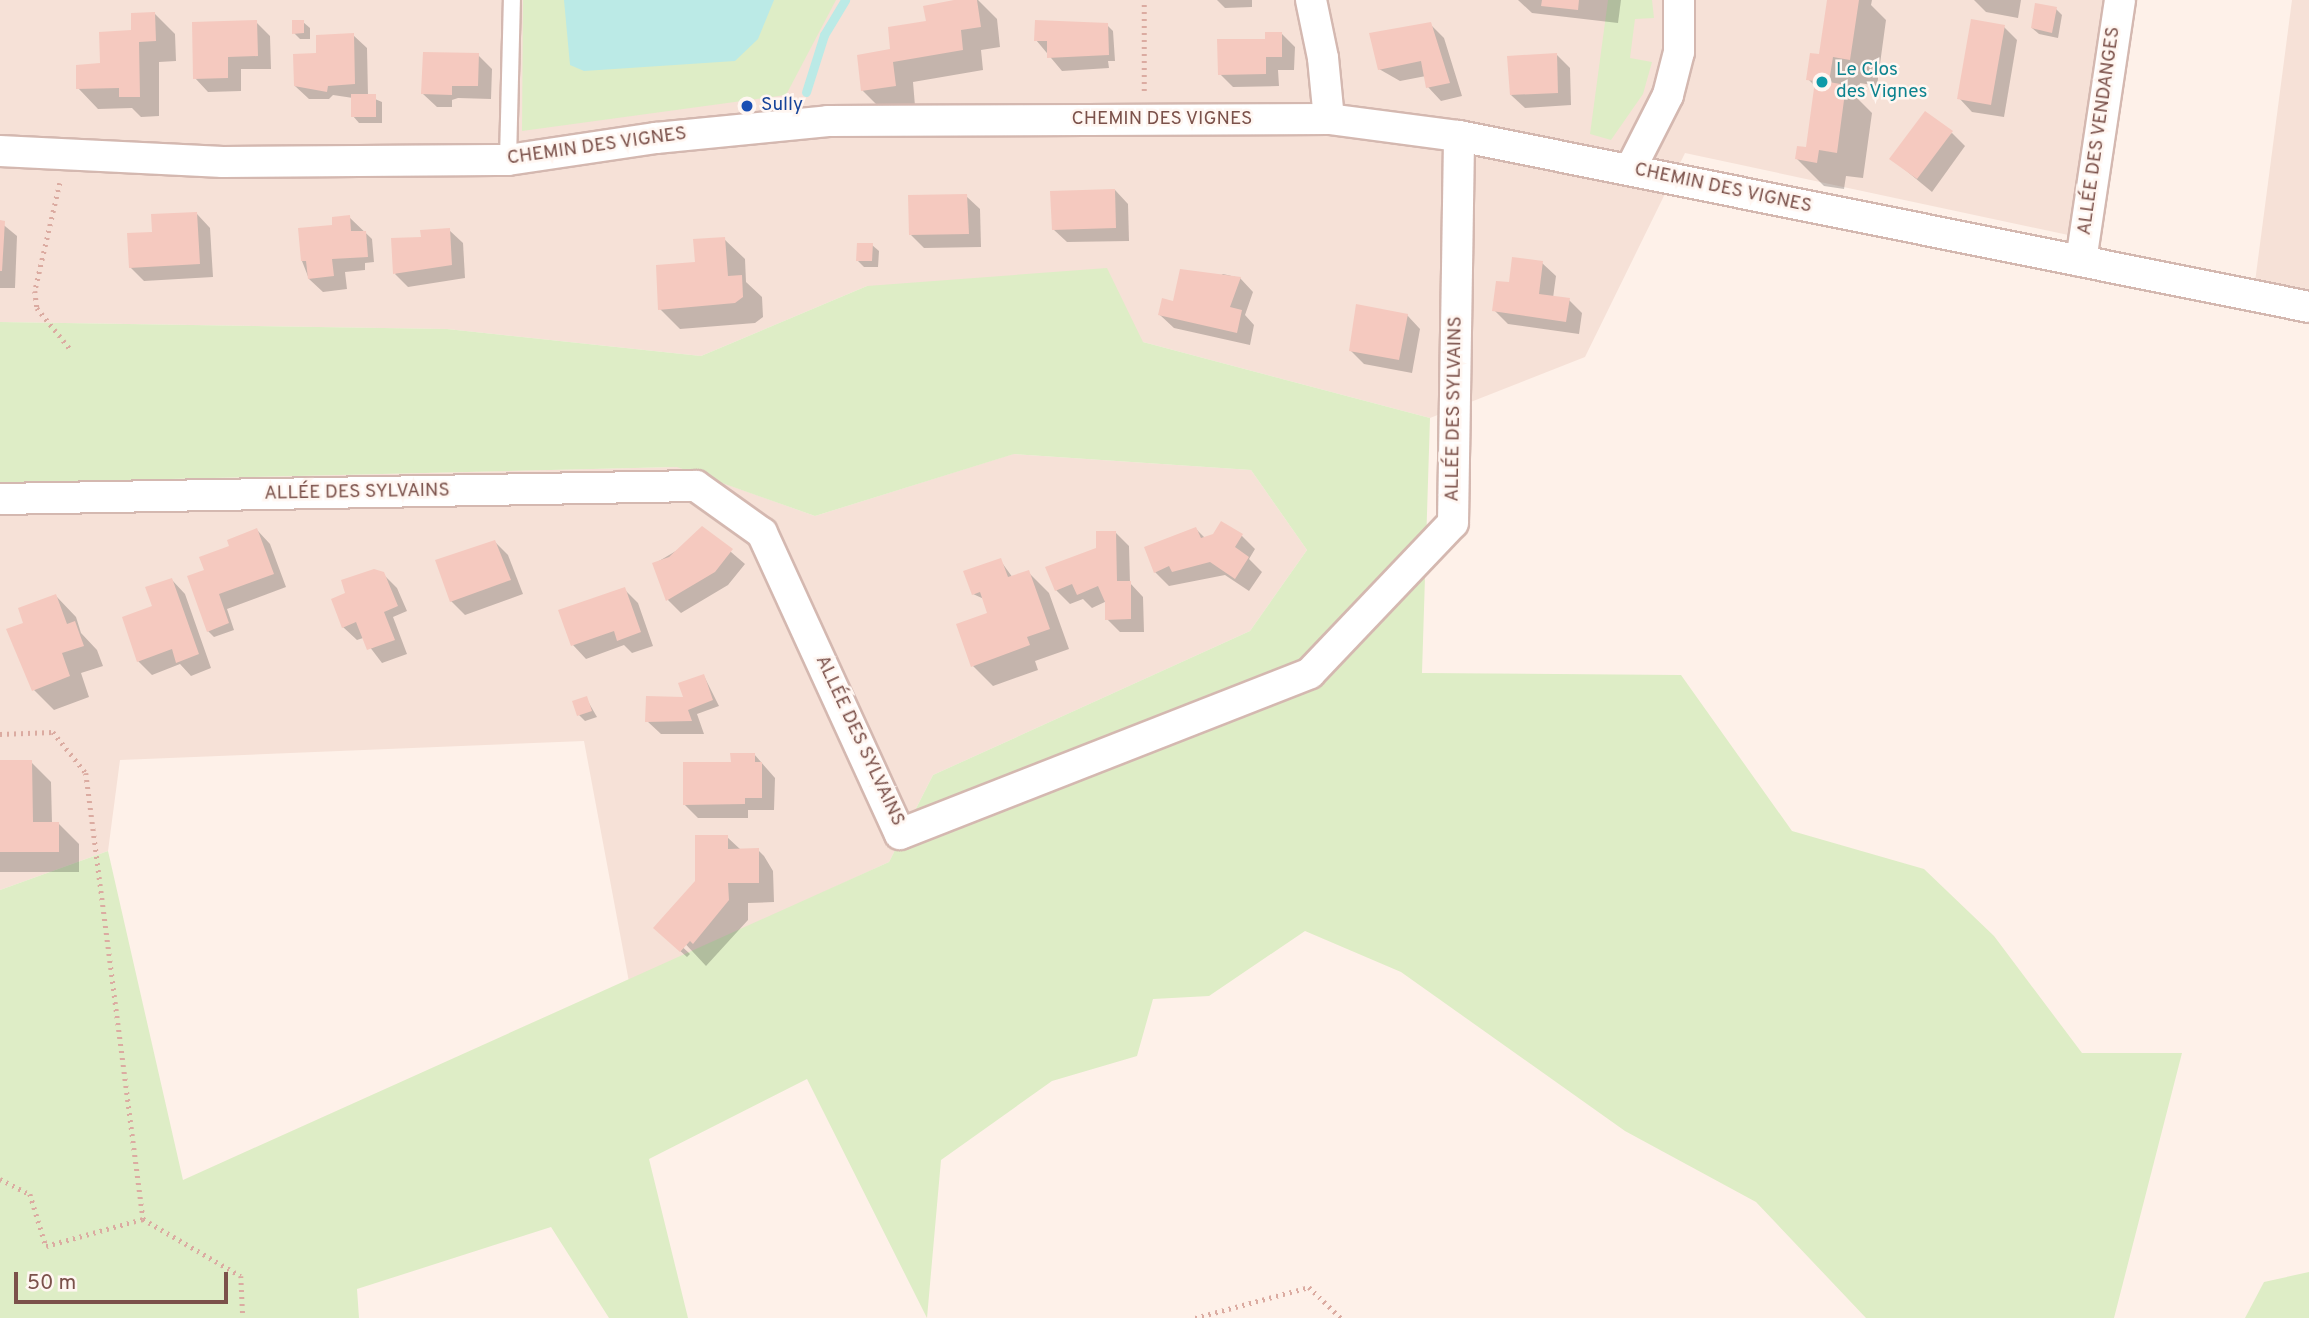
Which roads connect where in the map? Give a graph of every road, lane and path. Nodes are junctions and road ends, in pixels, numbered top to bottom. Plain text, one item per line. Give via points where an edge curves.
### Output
1 (512, 0) edge
2 (1144, 0) edge
3 (1311, 0) edge
4 (1679, 0) edge
5 (2120, 0) edge
6 (1329, 119) junction
7 (1144, 120) junction
8 (1460, 136) junction
9 (0, 152) edge
10 (66, 155) junction
11 (508, 160) junction
12 (1630, 170) junction
13 (2081, 261) junction
14 (2309, 307) edge
15 (71, 350) dead end
16 (0, 499) edge
17 (0, 734) edge
18 (0, 1180) edge
19 (143, 1219) junction
20 (243, 1318) edge
21 (1195, 1318) edge
22 (1341, 1318) edge

1 - 11 lane
2 - 7 path
3 - 6 street via 1324,58
4 - 12 street via 1679,52 1668,95
5 - 13 street, ALLÉE DES VENDANGES
6 - 7 street, CHEMIN DES VIGNES
6 - 8 street, CHEMIN DES VIGNES
7 - 11 street, CHEMIN DES VIGNES via 828,121 656,138
8 - 12 street, CHEMIN DES VIGNES
8 - 16 street, ALLÉE DES SYLVAINS via 1453,523 1310,673 900,834 762,533 696,486
9 - 10 street, CHEMIN DES VIGNES
10 - 11 street, CHEMIN DES VIGNES via 223,162
10 - 15 path via 34,291 37,308
12 - 13 street, CHEMIN DES VIGNES
13 - 14 street, CHEMIN DES VIGNES
17 - 19 path via 53,732 86,773
18 - 19 path via 30,1194 46,1246
19 - 20 path via 241,1276
21 - 22 path via 1310,1287

